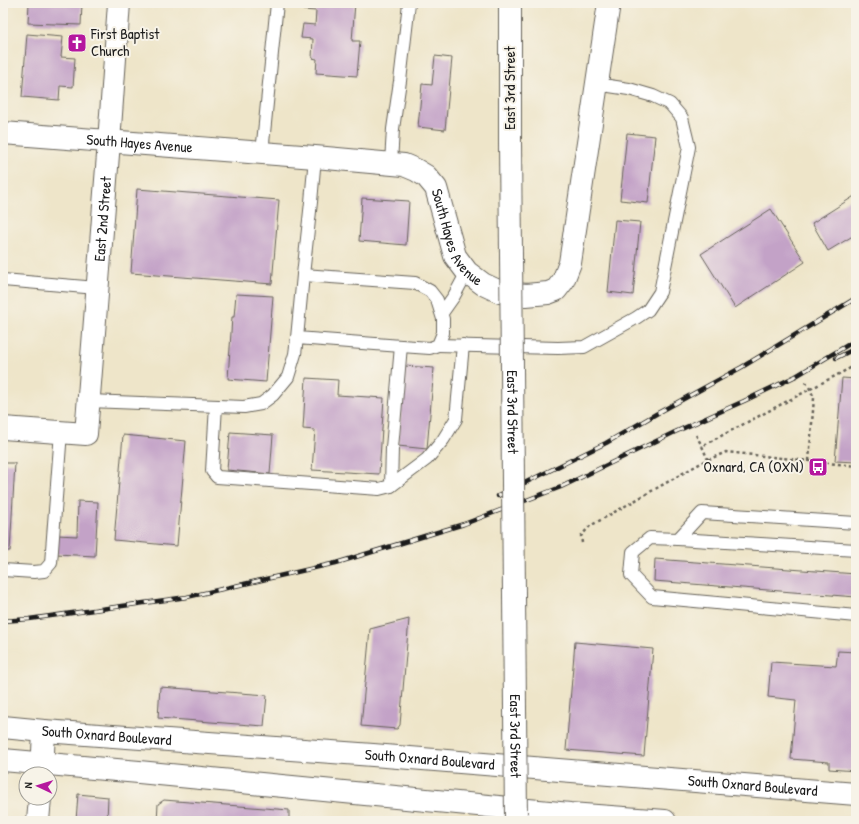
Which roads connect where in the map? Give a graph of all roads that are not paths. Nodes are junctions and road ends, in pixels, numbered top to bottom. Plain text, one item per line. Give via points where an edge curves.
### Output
1 (118, 3) edge
2 (277, 3) edge
3 (510, 3) edge
4 (609, 3) edge
5 (408, 6) edge
6 (596, 84) junction
7 (3, 133) edge
8 (109, 142) junction
9 (262, 153) junction
10 (315, 157) junction
11 (391, 163) junction
12 (467, 272) junction
13 (303, 275) junction
14 (3, 280) edge
15 (97, 288) junction
16 (442, 313) junction
17 (297, 338) junction
18 (438, 345) junction
19 (463, 345) junction
20 (401, 346) junction
21 (89, 401) junction
22 (216, 406) junction
23 (3, 428) edge
24 (61, 432) junction
25 (391, 486) junction
26 (856, 522) edge
27 (678, 539) junction
28 (856, 550) edge
29 (3, 570) edge
30 (856, 616) edge
31 (3, 727) edge
32 (44, 731) junction
33 (3, 760) edge
34 (29, 766) edge
35 (42, 766) edge
36 (58, 770) edge
37 (856, 794) edge
38 (39, 806) edge
39 (570, 818) edge
40 (38, 821) edge
41 (516, 821) edge
42 (665, 821) edge

1 - 8 street, East 2nd Street
2 - 9 lane
3 - 41 street, East 3rd Street, bridge
4 - 6 street, South Hayes Avenue
5 - 11 lane
6 - 12 street, South Hayes Avenue via 570,263 563,281 556,290 526,295 500,292
6 - 19 lane via 653,96 670,104 682,118 689,147 660,292 648,310 584,347
7 - 8 street, South Hayes Avenue
8 - 9 street, South Hayes Avenue
8 - 15 street, East 2nd Street
9 - 10 street, South Hayes Avenue
10 - 11 street, South Hayes Avenue
10 - 13 lane
11 - 12 street, South Hayes Avenue via 416,170 426,176 436,188 455,256
12 - 16 lane
13 - 16 lane via 415,283 430,291
13 - 17 lane
14 - 15 lane
15 - 21 street, East 2nd Street
16 - 18 lane via 443,333
17 - 20 lane
17 - 22 lane via 288,377 273,395 261,404 244,407
18 - 19 lane
18 - 20 lane via 430,348
19 - 25 lane via 456,419 427,459
20 - 25 lane
21 - 22 lane
21 - 24 street, East 2nd Street via 86,434
22 - 25 lane via 212,471 217,477 379,489
23 - 24 street
24 - 29 lane via 51,563 44,571
26 - 27 lane via 702,513
27 - 28 lane
27 - 30 lane via 650,538 633,552 631,575 652,597
31 - 32 street, South Oxnard Boulevard
32 - 35 street
32 - 37 street, South Oxnard Boulevard
33 - 34 street
36 - 39 street via 147,773
38 - 40 street
39 - 42 street

